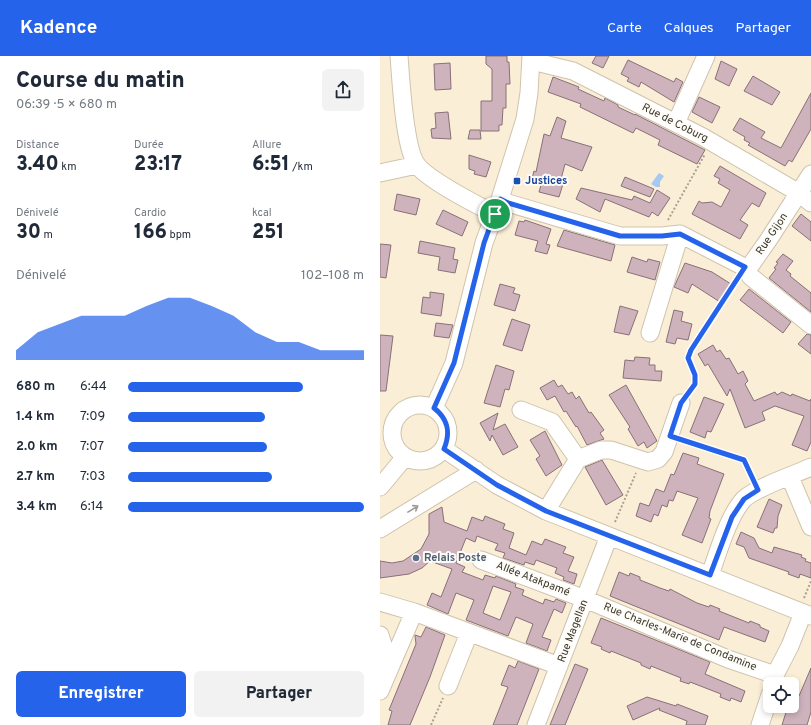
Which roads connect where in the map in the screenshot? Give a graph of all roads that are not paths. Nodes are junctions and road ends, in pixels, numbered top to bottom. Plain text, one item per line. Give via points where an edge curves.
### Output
1 (399, 56) edge
2 (706, 56) edge
3 (531, 59) edge
4 (676, 123) junction
5 (417, 165) junction
6 (380, 173) edge
7 (811, 174) edge
8 (805, 198) edge
9 (498, 206) junction
10 (680, 234) junction
11 (746, 268) junction
12 (811, 325) edge
13 (650, 332) dead end
14 (681, 403) road end
15 (434, 408) junction
16 (522, 410) dead end
17 (387, 419) edge
18 (444, 449) junction
19 (405, 457) junction
20 (578, 458) junction
21 (811, 467) edge
22 (476, 470) junction
23 (790, 477) junction
24 (380, 487) edge
25 (546, 511) junction
26 (811, 527) edge
27 (380, 529) edge
28 (609, 536) junction
29 (481, 560) dead end
30 (710, 575) junction
31 (585, 599) junction
32 (380, 602) edge
33 (414, 612) junction
34 (804, 613) edge
35 (469, 633) junction
36 (380, 635) edge
37 (380, 664) edge
38 (559, 666) junction
39 (767, 677) edge
40 (775, 677) edge
41 (448, 686) road end
42 (380, 691) edge
43 (764, 713) edge
44 (536, 725) edge
45 (760, 725) edge

1 - 5 street via 410,150
2 - 4 street
3 - 4 street, Rue de Coburg via 573,72
3 - 9 street via 525,119
4 - 8 street, Rue de Coburg
5 - 6 street
5 - 9 street via 430,177
7 - 8 street, Rue Gijon
8 - 11 street, Rue Gijon
9 - 10 street via 508,203 620,236
9 - 15 street via 484,243 454,363
10 - 11 street
10 - 13 street
11 - 12 street via 750,276
14 - 20 street via 664,452 658,459 648,462 606,450
15 - 17 street via 425,405 412,406
15 - 18 street via 441,414 449,431
16 - 20 street via 552,422
17 - 19 street via 392,429 394,445
18 - 19 street via 430,460 412,460
18 - 22 street
19 - 24 street
20 - 25 street
21 - 23 street
22 - 25 street via 497,485
27 -> 22 street
23 - 26 street
23 - 30 street via 758,490 744,499 732,517
25 - 28 street
28 - 30 street
28 - 31 street, Rue Magellan
29 - 31 street, Allée Atakpamé
30 - 34 street
31 - 38 street, Rue Magellan
31 - 39 street, Rue Charles-Marie de Condamine
32 - 33 street
33 - 35 street
33 - 42 street
34 - 40 street
35 - 38 street
35 - 41 street
36 - 37 street via 385,651
38 - 44 street, Rue Magellan
43 - 45 street

